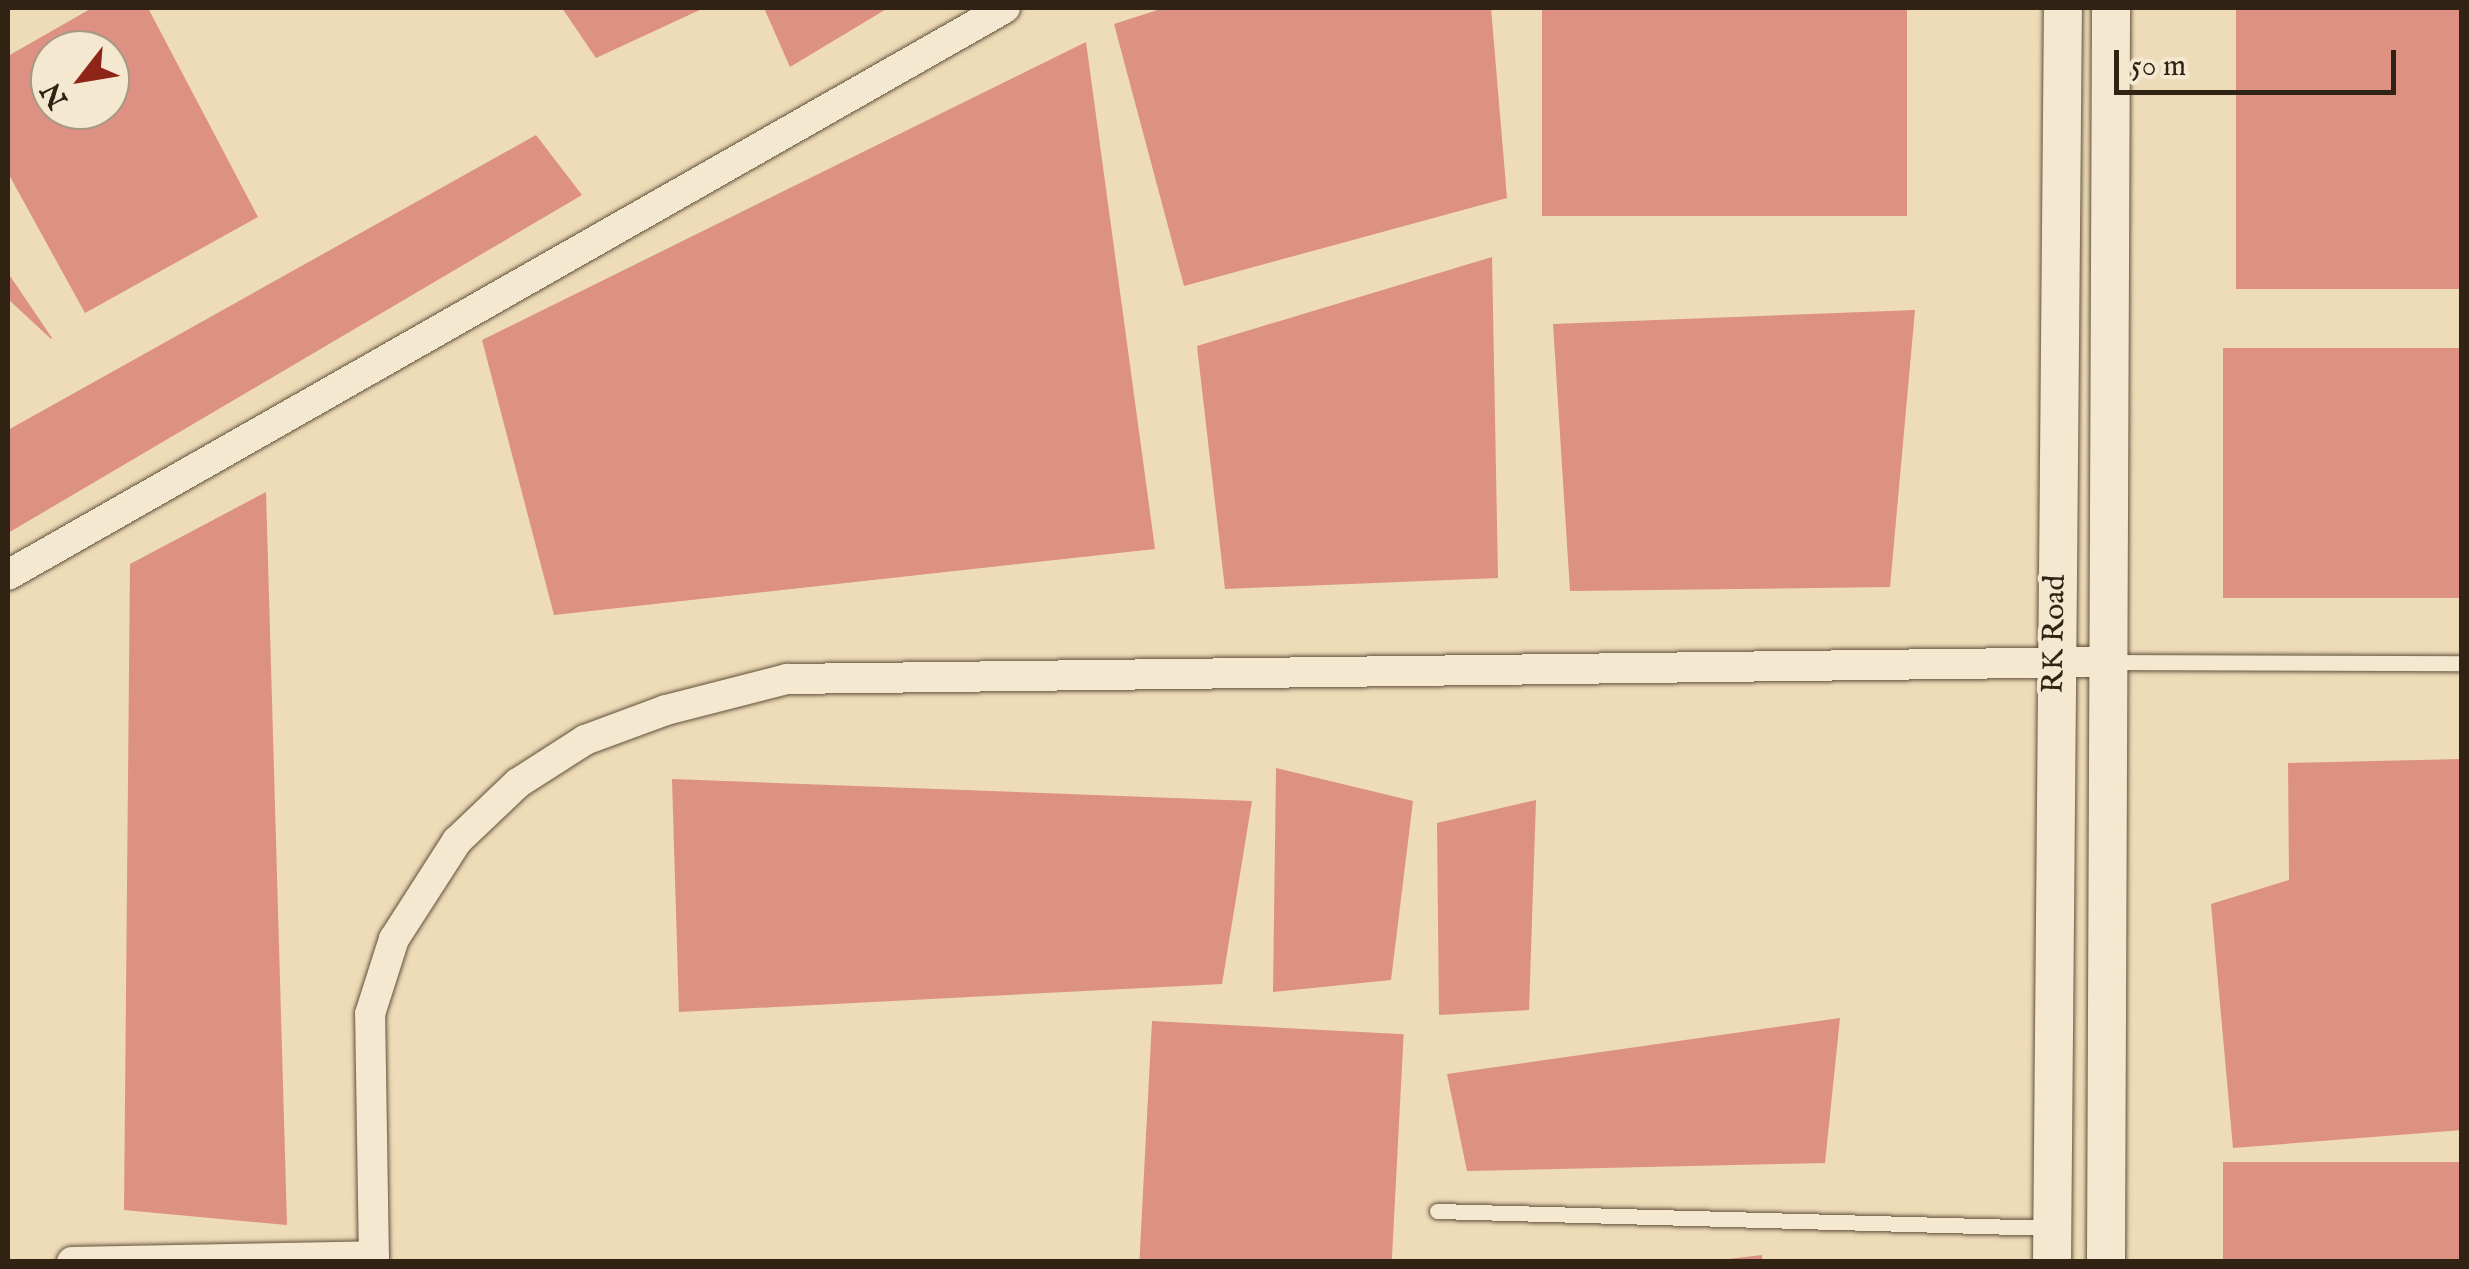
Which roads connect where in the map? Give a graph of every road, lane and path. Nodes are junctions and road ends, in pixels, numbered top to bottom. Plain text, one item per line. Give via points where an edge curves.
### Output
1 (1005, 8) edge
2 (2063, 8) edge
3 (2111, 8) edge
4 (8, 575) edge
5 (2110, 662) junction
6 (2462, 663) edge
7 (2054, 664) junction
8 (1437, 1211) dead end
9 (2052, 1244) edge
10 (374, 1259) edge
11 (72, 1262) edge
12 (2106, 1262) edge

1 - 4 street
2 - 7 street, RK Road
3 - 5 street, RK Road
5 - 6 lane
5 - 7 street
5 - 12 street, RK Road
7 - 9 street, RK Road
7 - 10 street via 787,678 666,710 585,740 518,782 457,841 394,938 370,1014
8 - 9 lane
10 - 11 street

